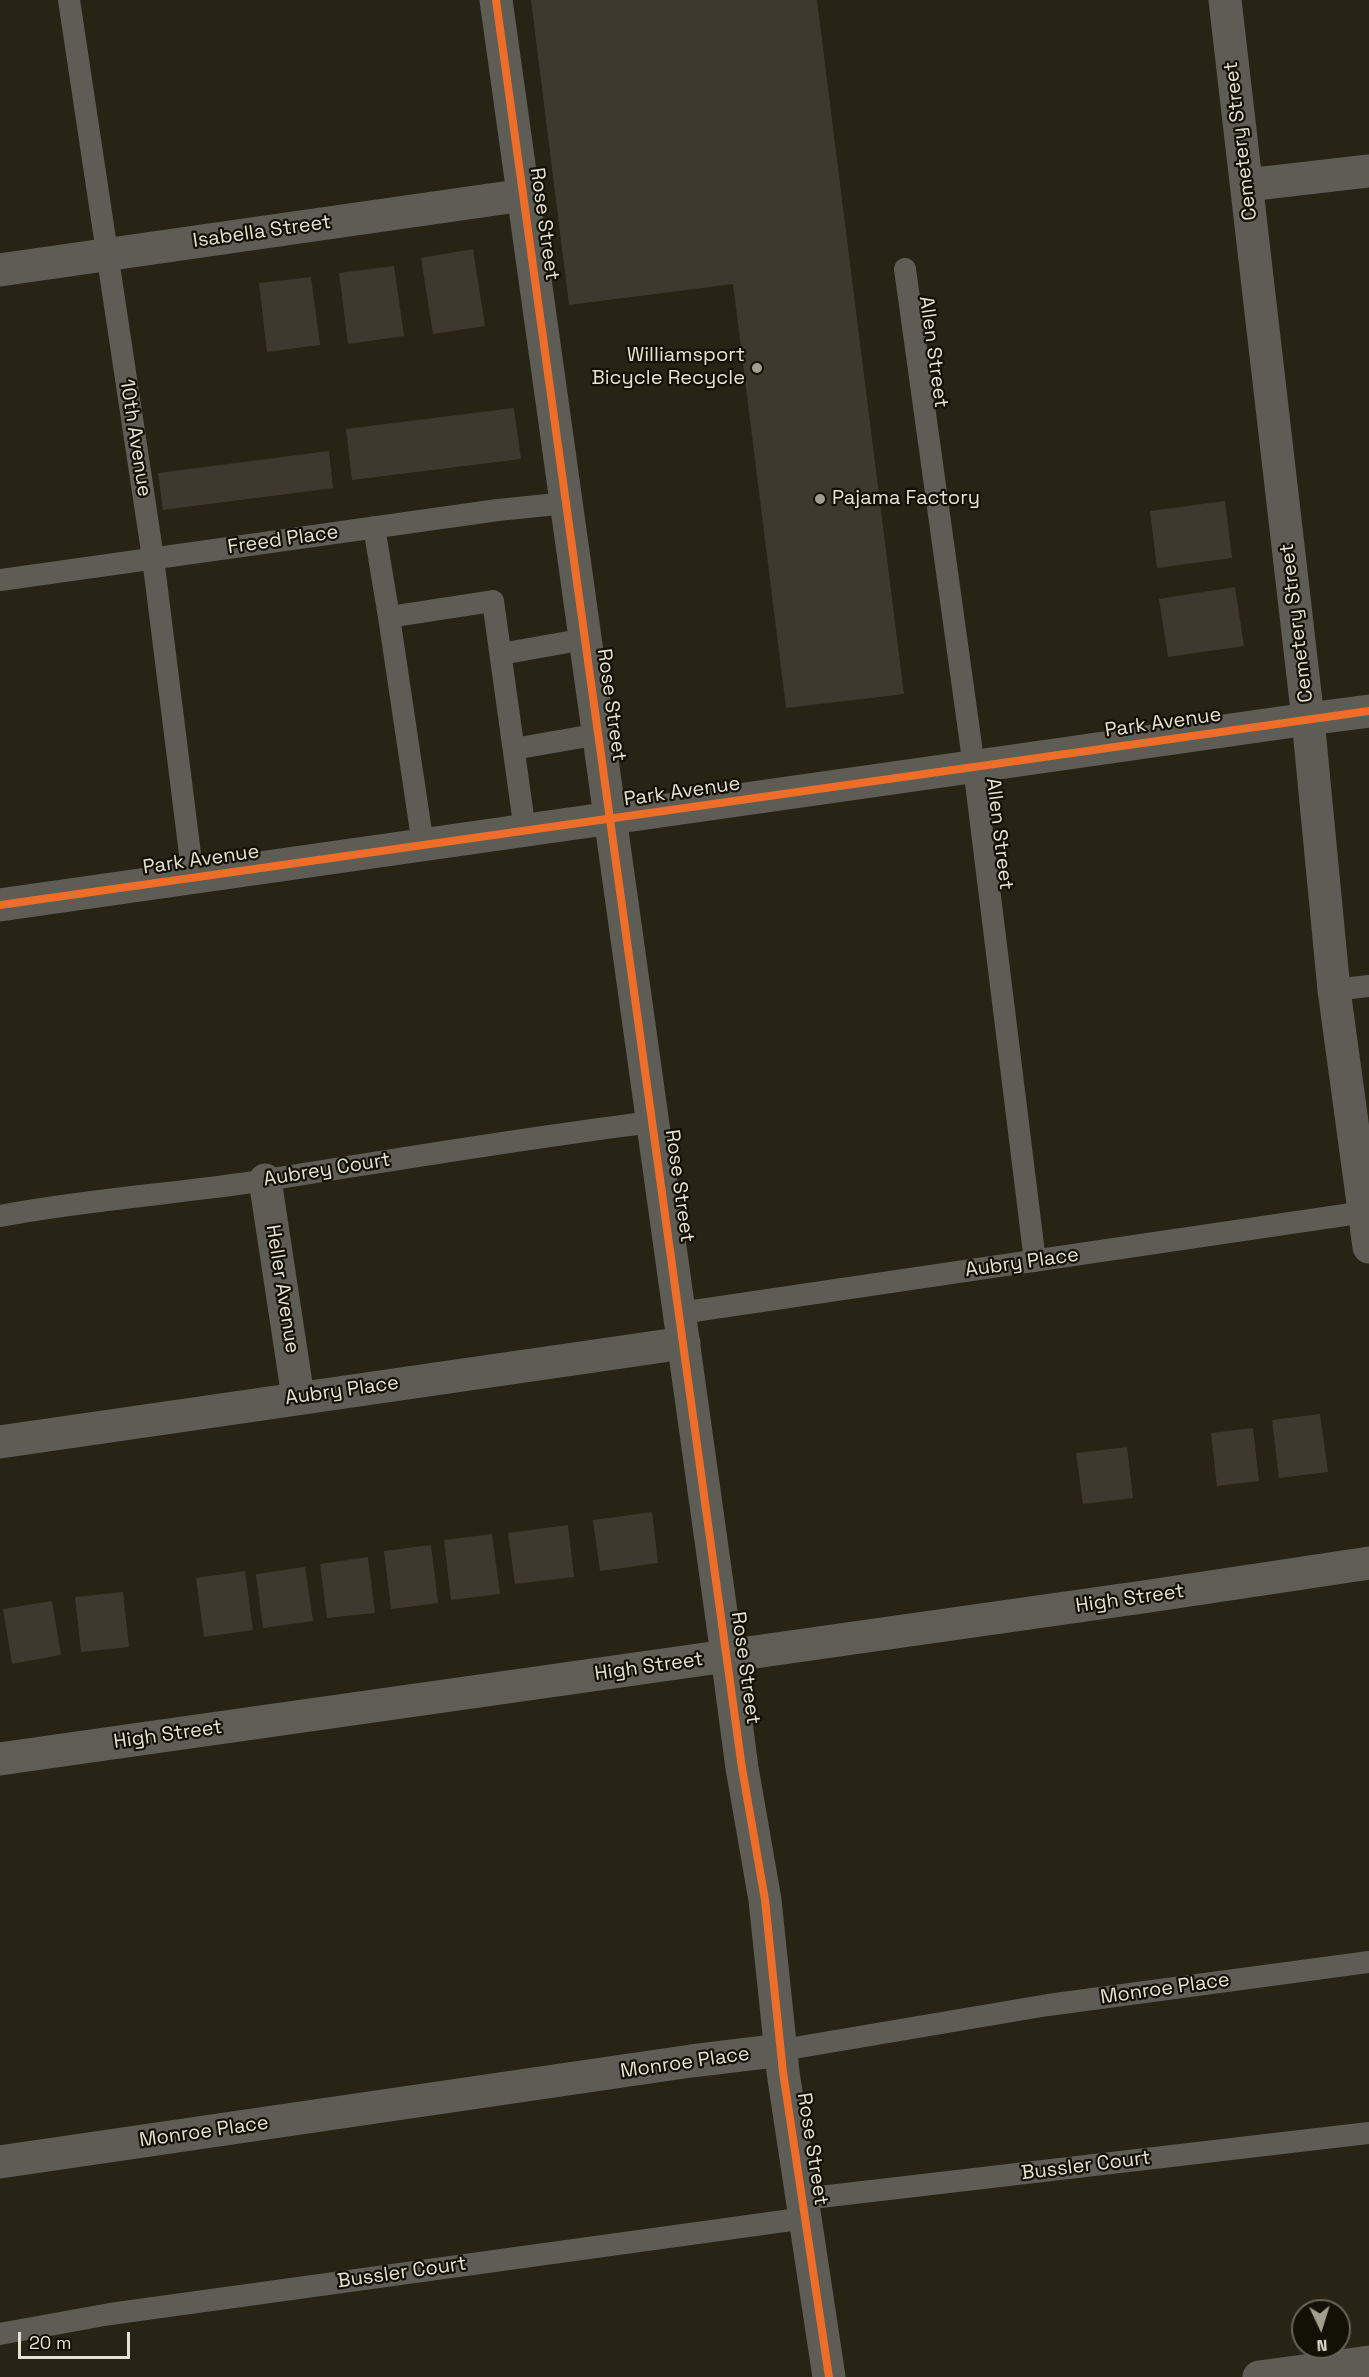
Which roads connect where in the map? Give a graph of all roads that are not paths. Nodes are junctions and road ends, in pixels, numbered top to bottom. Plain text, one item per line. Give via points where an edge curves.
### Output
1 (69, 0) edge
2 (496, 0) edge
3 (1225, 0) edge
4 (1369, 171) edge
5 (1247, 185) junction
6 (524, 195) junction
7 (107, 254) junction
8 (905, 269) dead end
9 (0, 270) edge
10 (567, 503) junction
11 (374, 527) junction
12 (153, 558) junction
13 (0, 580) edge
14 (389, 617) junction
15 (585, 639) junction
16 (501, 654) junction
17 (1369, 711) edge
18 (1308, 719) junction
19 (599, 734) junction
20 (514, 749) junction
21 (974, 766) junction
22 (611, 819) junction
23 (525, 831) junction
24 (423, 845) junction
25 (193, 878) junction
26 (0, 905) edge
27 (1369, 986) edge
28 (1334, 990) junction
29 (653, 1122) junction
30 (265, 1180) junction
31 (1365, 1212) junction
32 (0, 1216) edge
33 (1369, 1247) edge
34 (1035, 1261) junction
35 (682, 1328) junction
36 (298, 1397) junction
37 (0, 1442) edge
38 (1369, 1563) edge
39 (728, 1655) junction
40 (0, 1759) edge
41 (1369, 1962) edge
42 (782, 2050) junction
43 (1369, 2133) edge
44 (0, 2162) edge
45 (804, 2209) junction
46 (0, 2334) edge
47 (1369, 2362) edge
48 (829, 2377) edge
49 (1259, 2377) edge

1 - 7 lane, 10th Avenue
2 - 6 street, Rose Street
3 - 5 street, Cemetery Street
4 - 5 street
5 - 18 street, Cemetery Street
6 - 7 street, Isabella Street
6 - 10 street, Rose Street
7 - 9 street, Isabella Street
7 - 12 lane, 10th Avenue
8 - 21 lane, Allen Street
10 - 11 lane, Freed Place
10 - 15 street, Rose Street
11 - 12 lane, Freed Place
11 - 14 lane
12 - 13 lane, Freed Place
12 - 25 lane, 10th Avenue
14 - 16 lane via 493,601
14 - 24 lane
15 - 16 lane
15 - 19 street, Rose Street
16 - 20 lane
17 - 18 street, Park Avenue
18 - 21 street, Park Avenue
18 - 28 street, Cemetery Street
19 - 20 lane
19 - 22 street, Rose Street
20 - 23 lane
21 - 22 street, Park Avenue
21 - 34 lane, Allen Street
22 - 23 street, Park Avenue
22 - 29 street, Rose Street
23 - 24 street, Park Avenue
24 - 25 street, Park Avenue
25 - 26 street, Park Avenue
27 - 28 lane
28 - 31 street, Cemetery Street
29 - 30 lane, Aubrey Court via 496,1142
29 - 35 street, Rose Street
30 - 32 lane, Aubrey Court
30 - 36 street, Heller Avenue
31 - 33 street, Cemetery Street
31 - 34 lane, Aubry Place
34 - 35 lane, Aubry Place
35 - 36 street, Aubry Place
35 - 39 street, Rose Street
36 - 37 street, Aubry Place
38 - 39 main road, High Street
39 - 40 main road, High Street
39 - 42 street, Rose Street via 742,1768 765,1900
41 - 42 lane, Monroe Place via 1048,2005
42 - 44 street, Monroe Place
42 - 45 street, Rose Street
43 - 45 lane, Bussler Court
45 - 46 lane, Bussler Court
45 - 48 street, Rose Street
47 - 49 street

